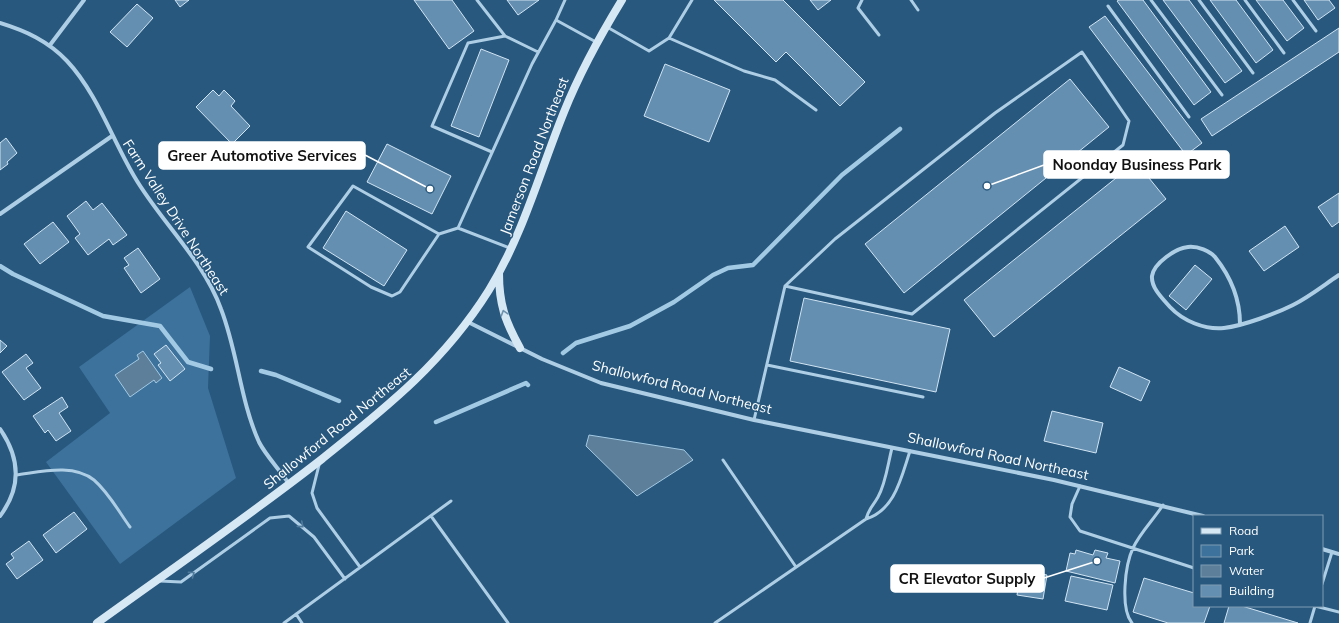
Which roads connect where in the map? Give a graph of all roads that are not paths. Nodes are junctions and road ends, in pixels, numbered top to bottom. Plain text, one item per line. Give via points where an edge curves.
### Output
1 (84, 0) edge
2 (477, 0) edge
3 (564, 0) edge
4 (622, 0) edge
5 (692, 0) edge
6 (862, 0) edge
7 (910, 0) edge
8 (1151, 0) edge
9 (1199, 0) edge
10 (1245, 0) edge
11 (1293, 0) edge
12 (1108, 6) dead end
13 (918, 10) dead end
14 (556, 20) junction
15 (0, 23) edge
16 (606, 27) junction
17 (1316, 31) dead end
18 (879, 35) dead end
19 (505, 36) junction
20 (669, 38) junction
21 (597, 43) junction
22 (50, 45) junction
23 (538, 52) junction
24 (1284, 53) dead end
25 (1253, 73) dead end
26 (1222, 94) dead end
27 (816, 110) dead end
28 (1189, 117) dead end
29 (112, 136) junction
30 (492, 152) junction
31 (0, 214) edge
32 (458, 228) junction
33 (439, 234) junction
34 (511, 248) junction
35 (499, 271) junction
36 (1339, 275) edge
37 (785, 286) junction
38 (468, 322) junction
39 (1240, 324) junction
40 (520, 348) junction
41 (767, 365) junction
42 (923, 397) dead end
43 (754, 420) junction
44 (0, 429) edge
45 (892, 448) junction
46 (910, 451) junction
47 (723, 460) dead end
48 (320, 461) junction
49 (16, 476) junction
50 (290, 484) junction
51 (1080, 486) junction
52 (451, 501) dead end
53 (1163, 505) junction
54 (1199, 515) edge
55 (0, 516) edge
56 (431, 516) junction
57 (866, 519) junction
58 (130, 527) dead end
59 (1132, 548) junction
60 (1323, 549) edge
61 (1332, 552) junction
62 (1339, 554) edge
63 (360, 567) junction
64 (796, 567) junction
65 (1193, 568) edge
66 (345, 579) junction
67 (156, 581) junction
68 (1323, 581) edge
69 (1315, 607) edge
70 (1319, 607) edge
71 (1339, 612) edge
72 (296, 614) junction
73 (97, 623) edge
74 (284, 623) edge
75 (302, 623) edge
76 (508, 623) edge
77 (715, 623) edge
78 (1132, 623) edge
79 (1310, 623) edge

1 - 22 street
2 - 19 lane
3 - 14 lane
4 - 16 street, Jamerson Road Northeast
5 - 20 lane
6 - 18 lane via 858,8
7 - 13 lane
8 - 26 lane
9 - 25 lane
10 - 24 lane
11 - 17 lane
12 - 28 lane
14 - 21 lane
14 - 23 lane
15 - 22 street, Farm Valley Drive Northeast via 33,35
16 - 20 lane via 649,51
16 - 21 street, Jamerson Road Northeast
19 - 23 lane
19 - 30 lane via 468,43 432,126
20 - 27 lane via 744,71 775,80
21 - 34 street, Jamerson Road Northeast via 564,112
22 - 29 street, Farm Valley Drive Northeast via 68,62 83,82
23 - 30 lane
29 - 31 street
29 - 50 street, Farm Valley Drive Northeast via 134,177 206,279 221,308 234,350 244,400 260,444
30 - 32 lane
32 - 33 lane
32 - 34 lane
33 - 33 lane via 400,292 392,296 371,287 308,247 353,186
34 - 35 street, Jamerson Road Northeast
35 - 38 street, Jamerson Road Northeast
40 -> 35 street via 508,327 499,297
36 - 39 street via 1294,305
37 - 37 lane via 835,239 995,113 1082,52 1130,121 1123,144 912,314
37 - 41 lane
38 - 40 street, Shallowford Road Northeast
38 - 48 street, Shallowford Road Northeast via 423,375
39 - 39 street via 1240,311 1228,272 1210,251 1189,247 1173,253 1157,265 1152,276 1157,292 1173,309 1193,324 1224,328
40 - 43 street, Shallowford Road Northeast via 601,384
41 - 42 lane
41 - 43 lane
43 - 45 street, Shallowford Road Northeast
44 - 49 street via 14,455
45 - 46 street, Shallowford Road Northeast
45 - 57 lane via 878,498 870,506
46 - 51 street, Shallowford Road Northeast
46 - 57 lane via 894,495 886,508 877,516
47 - 64 lane
48 - 50 street, Shallowford Road Northeast
48 - 63 lane via 312,493 316,508
49 - 55 street via 15,489 9,505
49 - 58 lane via 51,470 74,471 93,480 104,490
50 - 67 street, Shallowford Road Northeast
51 - 53 street, Shallowford Road Northeast
51 - 59 lane via 1072,504 1070,517 1080,532
52 - 56 lane
53 - 54 street, Shallowford Road Northeast
53 - 59 lane
56 - 63 lane
56 - 76 lane
57 - 64 lane
59 - 65 lane
59 - 78 lane via 1124,601 1127,617
60 - 61 street
61 - 62 street
61 - 68 lane
63 - 66 lane
64 - 77 lane
67 -> 66 lane via 181,582 270,518 289,516 314,537
66 - 72 lane
67 - 73 street, Shallowford Road Northeast
69 - 79 lane
70 - 71 lane
72 - 74 lane
72 - 75 lane

